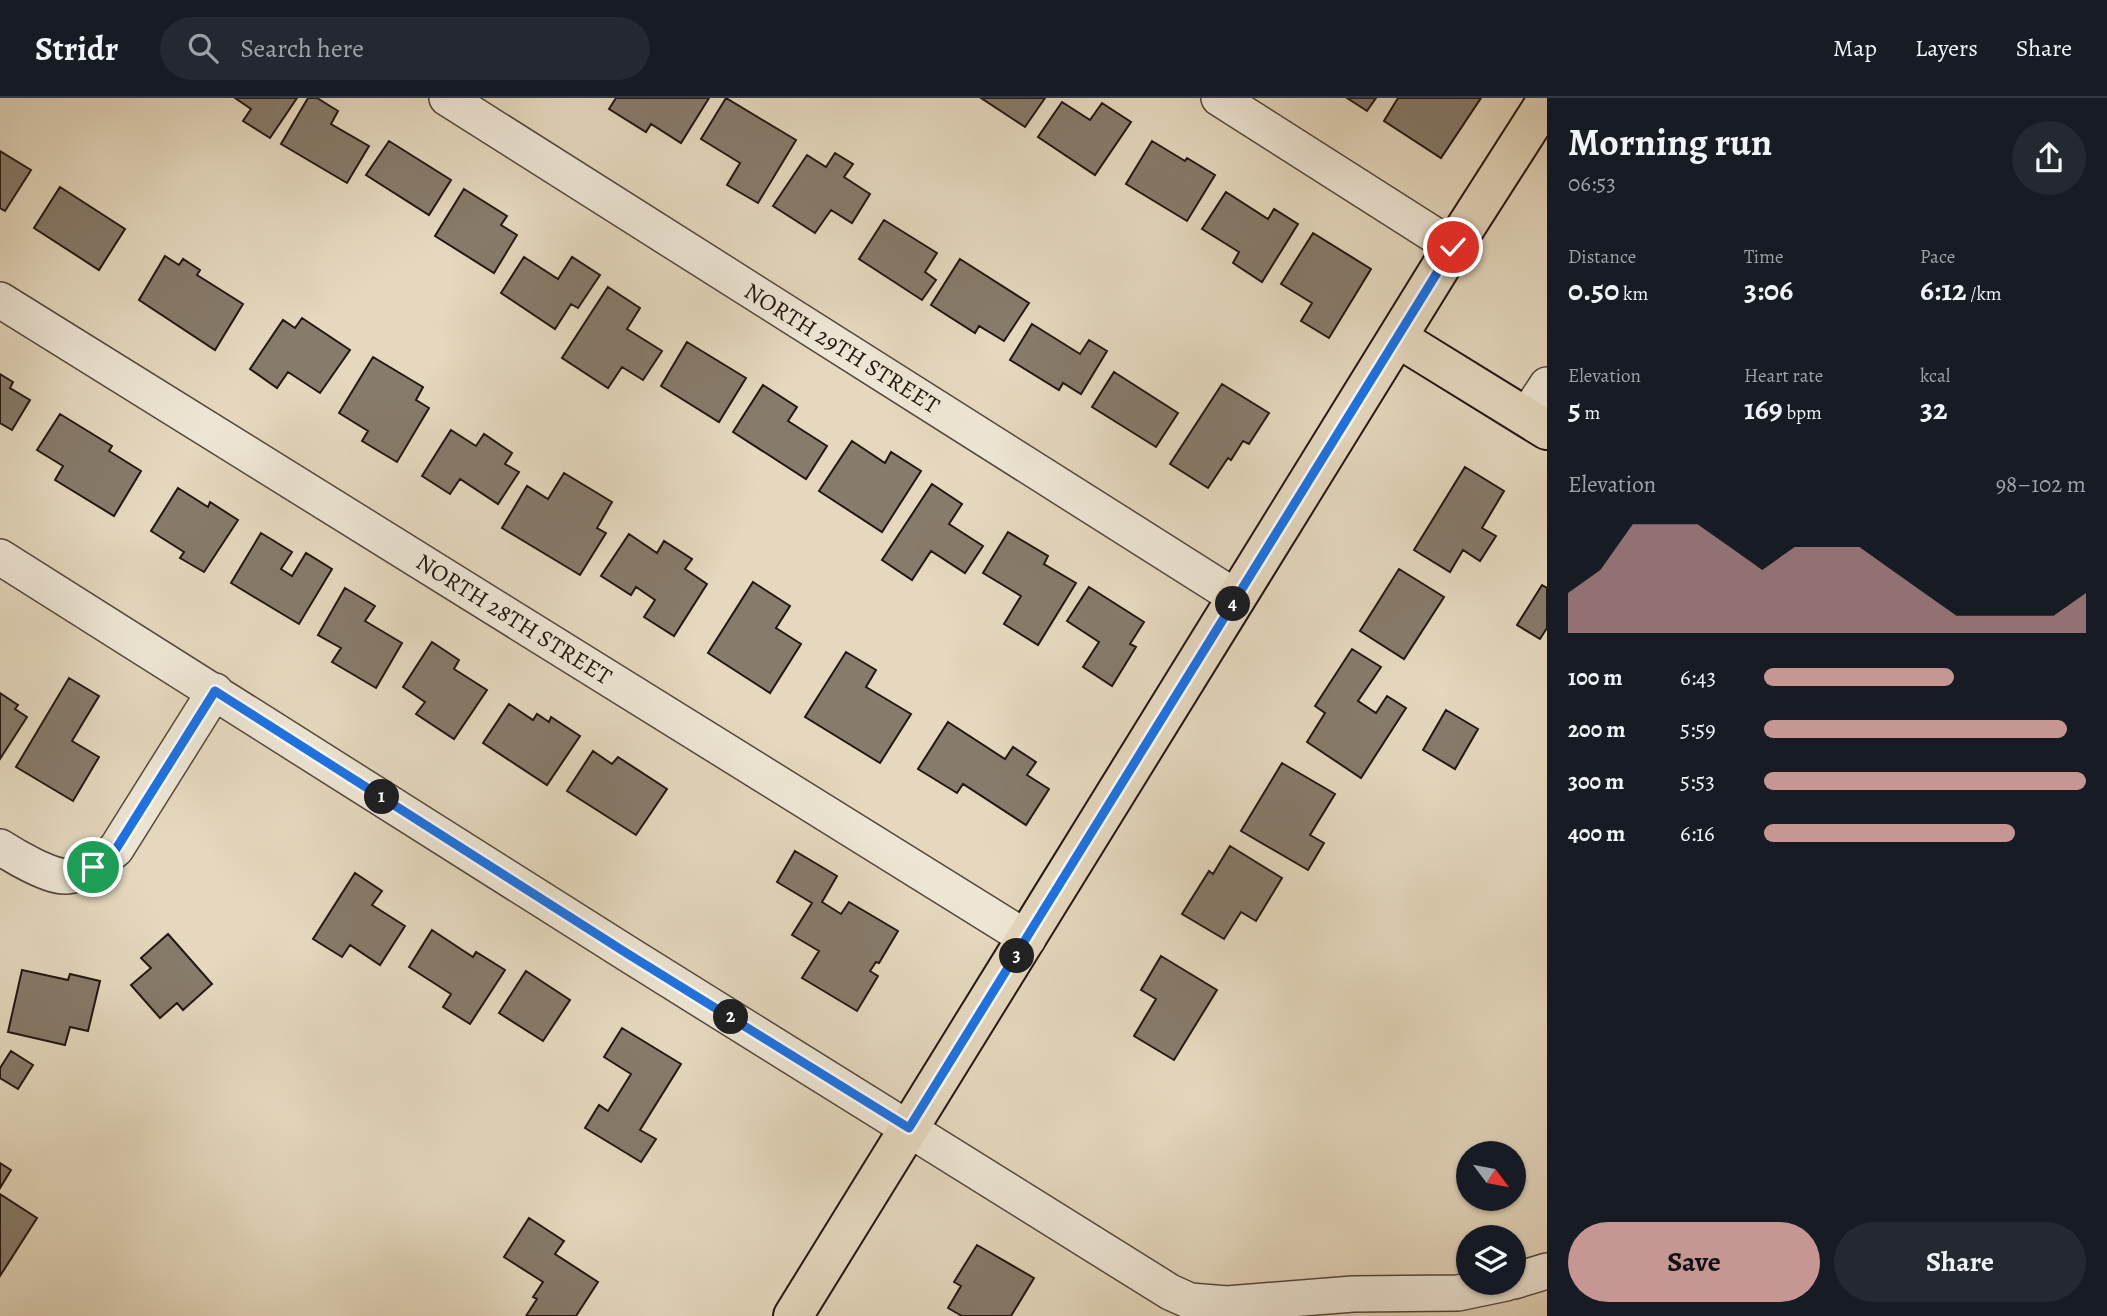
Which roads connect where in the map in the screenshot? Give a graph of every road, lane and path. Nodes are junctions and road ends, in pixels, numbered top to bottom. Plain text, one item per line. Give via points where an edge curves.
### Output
1 (447, 98) edge
2 (1219, 98) edge
3 (1547, 100) edge
4 (1453, 247) junction
5 (0, 300) edge
6 (1398, 338) junction
7 (1547, 385) edge
8 (1536, 424) edge
9 (0, 557) edge
10 (1237, 598) junction
11 (215, 691) junction
12 (0, 848) edge
13 (1028, 939) junction
14 (909, 1128) junction
15 (1547, 1271) edge
16 (1526, 1277) edge
17 (1456, 1293) edge
18 (793, 1316) edge

1 - 10 street, NORTH 29TH STREET
2 - 4 street
3 - 4 main road
4 - 6 main road
5 - 13 street, NORTH 28TH STREET
6 - 8 main road
6 - 10 main road
7 - 8 street
9 - 11 street
10 - 13 main road
11 - 12 street via 116,849 93,867 65,877 24,863
11 - 14 street
13 - 14 main road
14 - 17 street via 1190,1301 1227,1304 1353,1294
14 - 18 main road
15 - 16 street

